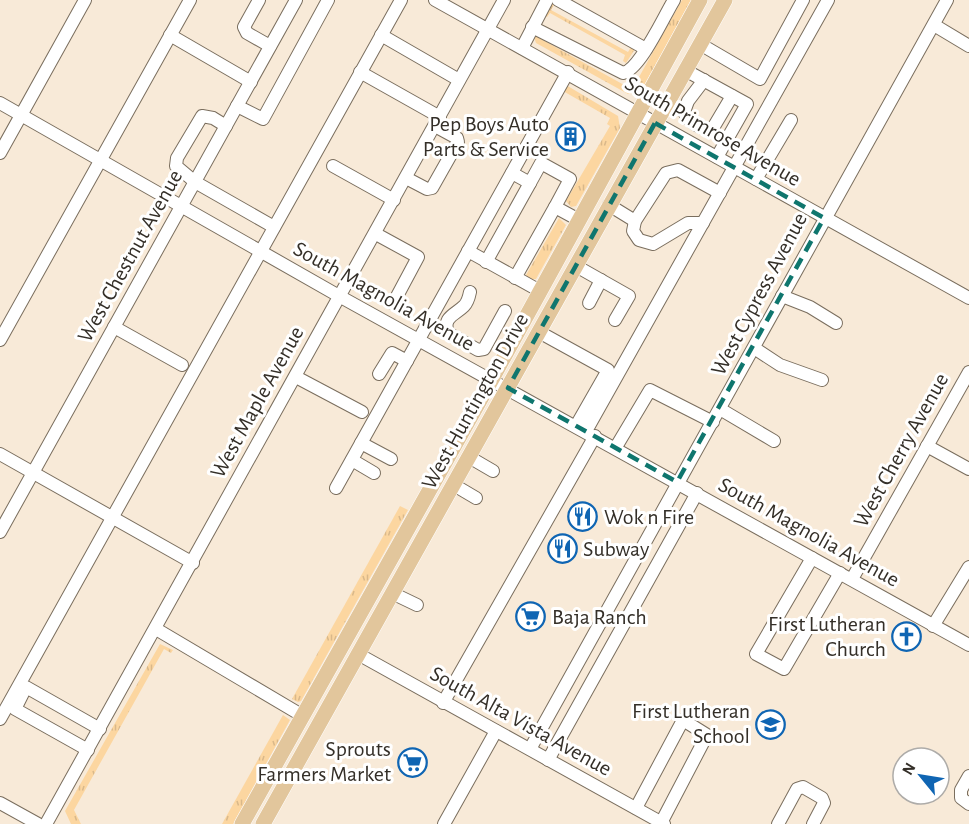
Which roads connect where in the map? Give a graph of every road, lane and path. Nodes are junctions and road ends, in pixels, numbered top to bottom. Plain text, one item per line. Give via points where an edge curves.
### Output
1 (85, 0) edge
2 (190, 0) edge
3 (259, 0) edge
4 (296, 0) edge
5 (328, 0) edge
6 (401, 0) edge
7 (435, 0) edge
8 (504, 0) edge
9 (547, 0) edge
10 (558, 0) edge
11 (674, 0) edge
12 (700, 0) edge
13 (725, 0) edge
14 (803, 0) edge
15 (828, 0) edge
16 (947, 0) edge
17 (934, 25) junction
18 (532, 27) junction
19 (488, 29) junction
20 (170, 35) junction
21 (381, 35) junction
22 (700, 44) junction
23 (270, 46) junction
24 (969, 46) edge
25 (522, 48) junction
26 (646, 49) junction
27 (685, 69) junction
28 (360, 72) junction
29 (568, 72) junction
30 (459, 80) junction
31 (704, 80) junction
32 (251, 82) junction
33 (732, 96) junction
34 (0, 103) edge
35 (237, 106) junction
36 (638, 113) junction
37 (21, 115) junction
38 (791, 120) dead end
39 (438, 121) junction
40 (655, 123) junction
41 (226, 126) junction
42 (0, 153) edge
43 (717, 157) junction
44 (102, 160) junction
45 (333, 166) dead end
46 (734, 167) junction
47 (512, 173) junction
48 (406, 178) junction
49 (756, 179) junction
50 (195, 182) junction
51 (530, 183) junction
52 (720, 193) junction
53 (394, 200) junction
54 (182, 204) junction
55 (609, 206) junction
56 (555, 207) junction
57 (824, 218) junction
58 (579, 220) junction
59 (635, 220) junction
60 (703, 223) junction
61 (274, 227) junction
62 (376, 234) junction
63 (260, 251) junction
64 (468, 251) junction
65 (486, 262) junction
66 (576, 266) junction
67 (515, 278) junction
68 (601, 280) junction
69 (540, 291) junction
70 (470, 292) dead end
71 (339, 296) junction
72 (782, 296) junction
73 (969, 298) edge
74 (589, 303) dead end
75 (390, 310) junction
76 (505, 311) dead end
77 (615, 320) dead end
78 (836, 323) dead end
79 (114, 327) junction
80 (539, 332) junction
81 (0, 340) edge
82 (418, 340) junction
83 (754, 348) junction
84 (407, 361) junction
85 (182, 365) dead end
86 (969, 372) edge
87 (379, 374) dead end
88 (296, 377) junction
89 (492, 379) junction
90 (822, 380) dead end
91 (508, 388) junction
92 (720, 409) junction
93 (362, 412) dead end
94 (713, 422) junction
95 (586, 431) junction
96 (774, 441) dead end
97 (361, 443) junction
98 (927, 446) junction
99 (616, 447) junction
100 (0, 454) edge
101 (469, 457) junction
102 (391, 459) dead end
103 (352, 460) junction
104 (969, 469) edge
105 (493, 471) dead end
106 (33, 472) junction
107 (374, 473) dead end
108 (677, 482) junction
109 (454, 485) junction
110 (336, 488) dead end
111 (697, 493) junction
112 (476, 498) dead end
113 (112, 518) junction
114 (0, 532) edge
115 (812, 558) junction
116 (193, 563) junction
117 (969, 567) edge
118 (840, 573) junction
119 (852, 579) junction
120 (374, 590) junction
121 (392, 593) junction
122 (417, 605) dead end
123 (933, 626) junction
124 (156, 629) junction
125 (969, 645) edge
126 (358, 654) junction
127 (319, 688) junction
128 (443, 703) junction
129 (303, 716) junction
130 (0, 719) edge
131 (100, 729) junction
132 (496, 731) junction
133 (530, 749) junction
134 (88, 750) junction
135 (302, 754) junction
136 (548, 760) junction
137 (969, 776) edge
138 (0, 803) edge
139 (969, 804) edge
140 (636, 808) junction
141 (663, 823) edge
142 (38, 824) edge
143 (46, 824) edge
144 (242, 824) edge
145 (263, 824) edge
146 (444, 824) edge
147 (778, 824) edge
148 (813, 824) edge

1 - 37 street
2 - 20 street
3 - 23 street via 244,27 247,33
4 - 23 street, West Chestnut Avenue
5 - 35 street via 263,119
6 - 21 street
7 - 19 street, South Primrose Avenue
8 - 19 street, West Maple Avenue
9 - 18 street
10 - 26 street
11 - 26 street
12 - 36 main road, West Huntington Drive
13 - 22 main road, West Huntington Drive
14 - 22 street via 760,79
15 - 46 street
16 - 17 street, West Cypress Avenue
17 - 24 street
17 - 57 street, West Cypress Avenue
18 - 25 street
18 - 26 street via 622,73 632,70
19 - 25 street, South Primrose Avenue
19 - 30 street, West Maple Avenue
20 - 32 street
20 - 44 street
21 - 28 street
21 - 30 street
22 - 27 main road, West Huntington Drive
23 - 32 street, West Chestnut Avenue
25 - 29 street, South Primrose Avenue
27 - 31 street
27 - 40 main road, West Huntington Drive
28 - 39 street
28 - 61 street
29 - 36 street, South Primrose Avenue
29 - 47 street
30 - 39 street, West Maple Avenue
31 - 33 street
31 - 33 street via 684,112 703,128 713,128
32 - 35 street, West Chestnut Avenue
33 - 43 street via 747,104
34 - 37 street, South Magnolia Avenue
35 - 41 street, West Chestnut Avenue
36 - 40 street, South Primrose Avenue
36 - 58 main road, West Huntington Drive
37 - 42 street
37 - 44 street, South Magnolia Avenue
38 - 49 street
39 - 48 street, West Maple Avenue
39 - 48 street via 458,142 432,188
40 - 43 street, South Primrose Avenue
40 - 55 main road, West Huntington Drive
41 - 50 street, West Chestnut Avenue
41 - 50 street via 202,116 177,158 178,169
43 - 46 street, South Primrose Avenue
44 - 54 street, South Magnolia Avenue
44 - 81 street
45 - 53 street
46 - 49 street, South Primrose Avenue
46 - 52 street
47 - 51 street
47 - 64 street
48 - 53 street, West Maple Avenue
49 - 57 street, South Primrose Avenue
50 - 54 street, West Chestnut Avenue
50 - 61 street
51 - 56 street via 541,163 570,179
51 - 65 street
52 - 59 street via 672,170 666,173
52 - 60 street
53 - 62 street, West Maple Avenue
54 - 63 street, South Magnolia Avenue
54 - 79 street, West Chestnut Avenue
55 - 59 street
55 - 66 main road, West Huntington Drive
56 - 58 street
56 - 67 street
57 - 72 street, West Cypress Avenue
57 - 73 street, South Primrose Avenue
58 - 69 main road, West Huntington Drive
59 - 60 street via 635,236 643,243 653,244 688,223
60 - 95 street
61 - 63 street
62 - 71 street, West Maple Avenue
62 - 75 street via 418,257
63 - 71 street, South Magnolia Avenue
63 - 113 street
64 - 65 street
64 - 82 street
65 - 67 street
66 - 68 street
66 - 80 main road, West Huntington Drive
67 - 69 street
68 - 74 street
68 - 77 street via 628,296
69 - 89 main road, West Huntington Drive
70 - 76 street via 464,306 450,316 446,328 478,350 484,349
71 - 75 street, South Magnolia Avenue
71 - 88 street, West Maple Avenue
72 - 78 street
72 - 83 street, West Cypress Avenue
75 - 82 street, South Magnolia Avenue
79 - 85 street
79 - 106 street, West Chestnut Avenue
80 - 91 main road, West Huntington Drive
80 - 95 street via 608,370
82 - 84 street
82 - 89 street, South Magnolia Avenue
83 - 90 street via 790,369
83 - 92 street, West Cypress Avenue
84 - 87 street via 392,353
84 - 97 street
86 - 98 street, West Cherry Avenue
88 - 93 street
88 - 116 street, West Maple Avenue
89 - 91 street, South Magnolia Avenue
89 - 120 main road, West Huntington Drive
91 - 95 street, South Magnolia Avenue
91 - 101 main road, West Huntington Drive
92 - 94 street, West Cypress Avenue
92 - 96 street
94 - 99 street via 650,390
94 - 108 street, West Cypress Avenue
95 - 99 street, South Magnolia Avenue
95 - 128 street
97 - 102 street
97 - 103 street
98 - 104 street
98 - 119 street, West Cherry Avenue
99 - 108 street, South Magnolia Avenue
100 - 106 street
101 - 105 street
101 - 109 main road, West Huntington Drive
103 - 107 street
103 - 110 street
106 - 113 street
106 - 114 street, West Chestnut Avenue
108 - 111 street, South Magnolia Avenue
108 - 133 street, West Cypress Avenue
109 - 112 street
109 - 121 main road, West Huntington Drive
111 - 115 street, South Magnolia Avenue
111 - 136 street
113 - 116 street
113 - 130 street
115 - 118 street, South Magnolia Avenue
115 - 118 street via 756,654 784,669
116 - 124 street, West Maple Avenue
117 - 123 street
118 - 119 street, South Magnolia Avenue
119 - 123 street, South Magnolia Avenue
120 - 126 main road via 372,607 354,639
120 - 127 main road, West Huntington Drive
121 - 122 street
121 - 126 main road, West Huntington Drive
123 - 125 street, South Magnolia Avenue
124 - 129 street
124 - 131 street, West Maple Avenue
126 - 128 street, South Alta Vista Avenue
126 - 135 main road, West Huntington Drive
127 - 129 main road, West Huntington Drive
127 - 135 main road via 316,711 298,744
128 - 132 street, South Alta Vista Avenue
129 - 144 main road, West Huntington Drive
131 - 134 street, West Maple Avenue
131 - 134 street via 26,687 15,709
132 - 133 street, South Alta Vista Avenue
132 - 146 street
133 - 136 street, South Alta Vista Avenue
134 - 143 street, West Maple Avenue
135 - 145 main road, West Huntington Drive
136 - 140 street, South Alta Vista Avenue
137 - 139 street via 961,794
138 - 142 street
140 - 141 street, South Alta Vista Avenue
140 - 141 street via 683,720 707,735
147 - 148 street via 797,789 803,788 824,803

